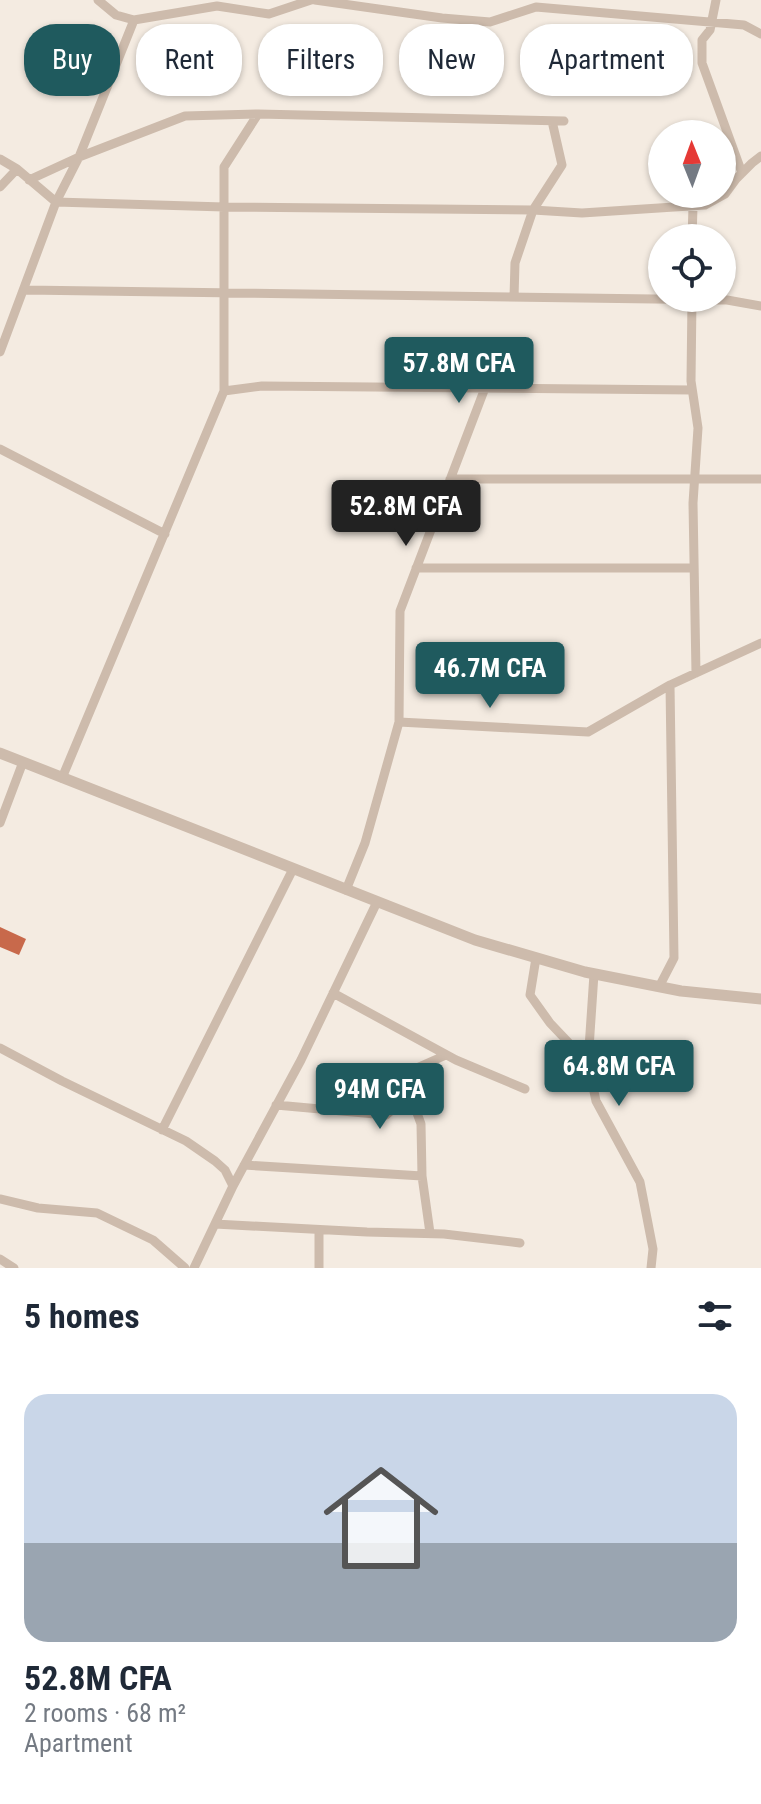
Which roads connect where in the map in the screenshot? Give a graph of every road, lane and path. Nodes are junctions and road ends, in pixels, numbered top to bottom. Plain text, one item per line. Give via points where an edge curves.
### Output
1 (98, 0) edge
2 (313, 0) edge
3 (716, 0) edge
4 (226, 4) edge
5 (134, 20) junction
6 (711, 23) junction
7 (761, 34) edge
8 (258, 114) junction
9 (552, 121) junction
10 (564, 121) dead end
11 (761, 156) edge
12 (79, 157) junction
13 (0, 159) edge
14 (17, 169) junction
15 (742, 173) junction
16 (29, 180) junction
17 (736, 180) edge
18 (0, 187) edge
19 (56, 202) junction
20 (224, 207) junction
21 (674, 208) edge
22 (533, 210) junction
23 (25, 290) junction
24 (224, 293) junction
25 (514, 297) junction
26 (648, 299) edge
27 (736, 302) edge
28 (761, 306) edge
29 (692, 312) edge
30 (0, 352) edge
31 (485, 388) junction
32 (692, 390) junction
33 (224, 391) junction
34 (0, 449) edge
35 (450, 479) junction
36 (761, 479) edge
37 (695, 480) junction
38 (165, 534) junction
39 (416, 568) junction
40 (694, 568) junction
41 (761, 643) edge
42 (696, 673) junction
43 (670, 685) junction
44 (399, 722) junction
45 (0, 753) edge
46 (23, 762) junction
47 (62, 778) junction
48 (0, 823) edge
49 (293, 869) junction
50 (346, 890) junction
51 (377, 902) junction
52 (536, 958) junction
53 (594, 974) junction
54 (659, 987) junction
55 (333, 993) junction
56 (761, 999) edge
57 (0, 1048) edge
58 (446, 1055) junction
59 (588, 1063) junction
60 (525, 1089) dead end
61 (410, 1094) junction
62 (276, 1105) junction
63 (162, 1130) junction
64 (244, 1165) junction
65 (422, 1176) junction
66 (233, 1186) junction
67 (0, 1199) edge
68 (215, 1224) junction
69 (319, 1230) junction
70 (430, 1233) junction
71 (520, 1243) dead end
72 (0, 1259) edge
73 (14, 1268) edge
74 (185, 1268) edge
75 (194, 1268) edge
76 (319, 1268) edge
77 (651, 1268) edge

1 - 5 street via 116,15
2 - 4 street via 269,14
2 - 6 street via 490,22 536,7
3 - 6 street
4 - 5 street
5 - 12 street
6 - 7 street via 744,25
6 - 15 street via 702,40 702,63
8 - 9 street
8 - 12 street via 185,116
8 - 20 street via 224,167
9 - 10 street
9 - 22 street via 562,165
11 - 15 street
12 - 16 street
12 - 19 street
13 - 14 street
14 - 16 street
14 - 18 street
15 - 17 street
16 - 19 street
19 - 20 street
19 - 23 street
20 - 22 street
20 - 24 street
21 - 22 street
22 - 25 street via 515,263
23 - 24 street
23 - 30 street
24 - 25 street
24 - 33 street
25 - 26 street
27 - 28 street
29 - 32 street
31 - 32 street
31 - 33 street via 262,386
31 - 35 street
32 - 37 street via 698,428
33 - 38 street
34 - 38 street
35 - 37 street
35 - 39 street
36 - 37 street
37 - 40 street
38 - 47 street
39 - 40 street
39 - 44 street via 400,611
40 - 42 street
41 - 42 street
42 - 43 street
43 - 44 street via 588,732
43 - 54 street via 674,958
44 - 50 street
45 - 46 street
46 - 47 street
46 - 48 street
47 - 49 street
49 - 50 street
49 - 63 street
50 - 51 street
51 - 52 street
51 - 55 street
52 - 53 street
52 - 59 street via 530,995
53 - 54 street
53 - 59 street
54 - 56 street
55 - 58 street
55 - 62 street
57 - 63 street
58 - 60 street
58 - 61 street via 412,1070
59 - 77 street via 596,1101 640,1182 653,1249
61 - 62 street via 386,1115
61 - 65 street via 421,1124
62 - 64 street
63 - 66 street via 215,1161
64 - 65 street
64 - 66 street
65 - 70 street
66 - 68 street
67 - 74 street via 97,1213 153,1240
68 - 69 street
68 - 75 street
69 - 70 street
69 - 76 street
70 - 71 street
72 - 73 street

